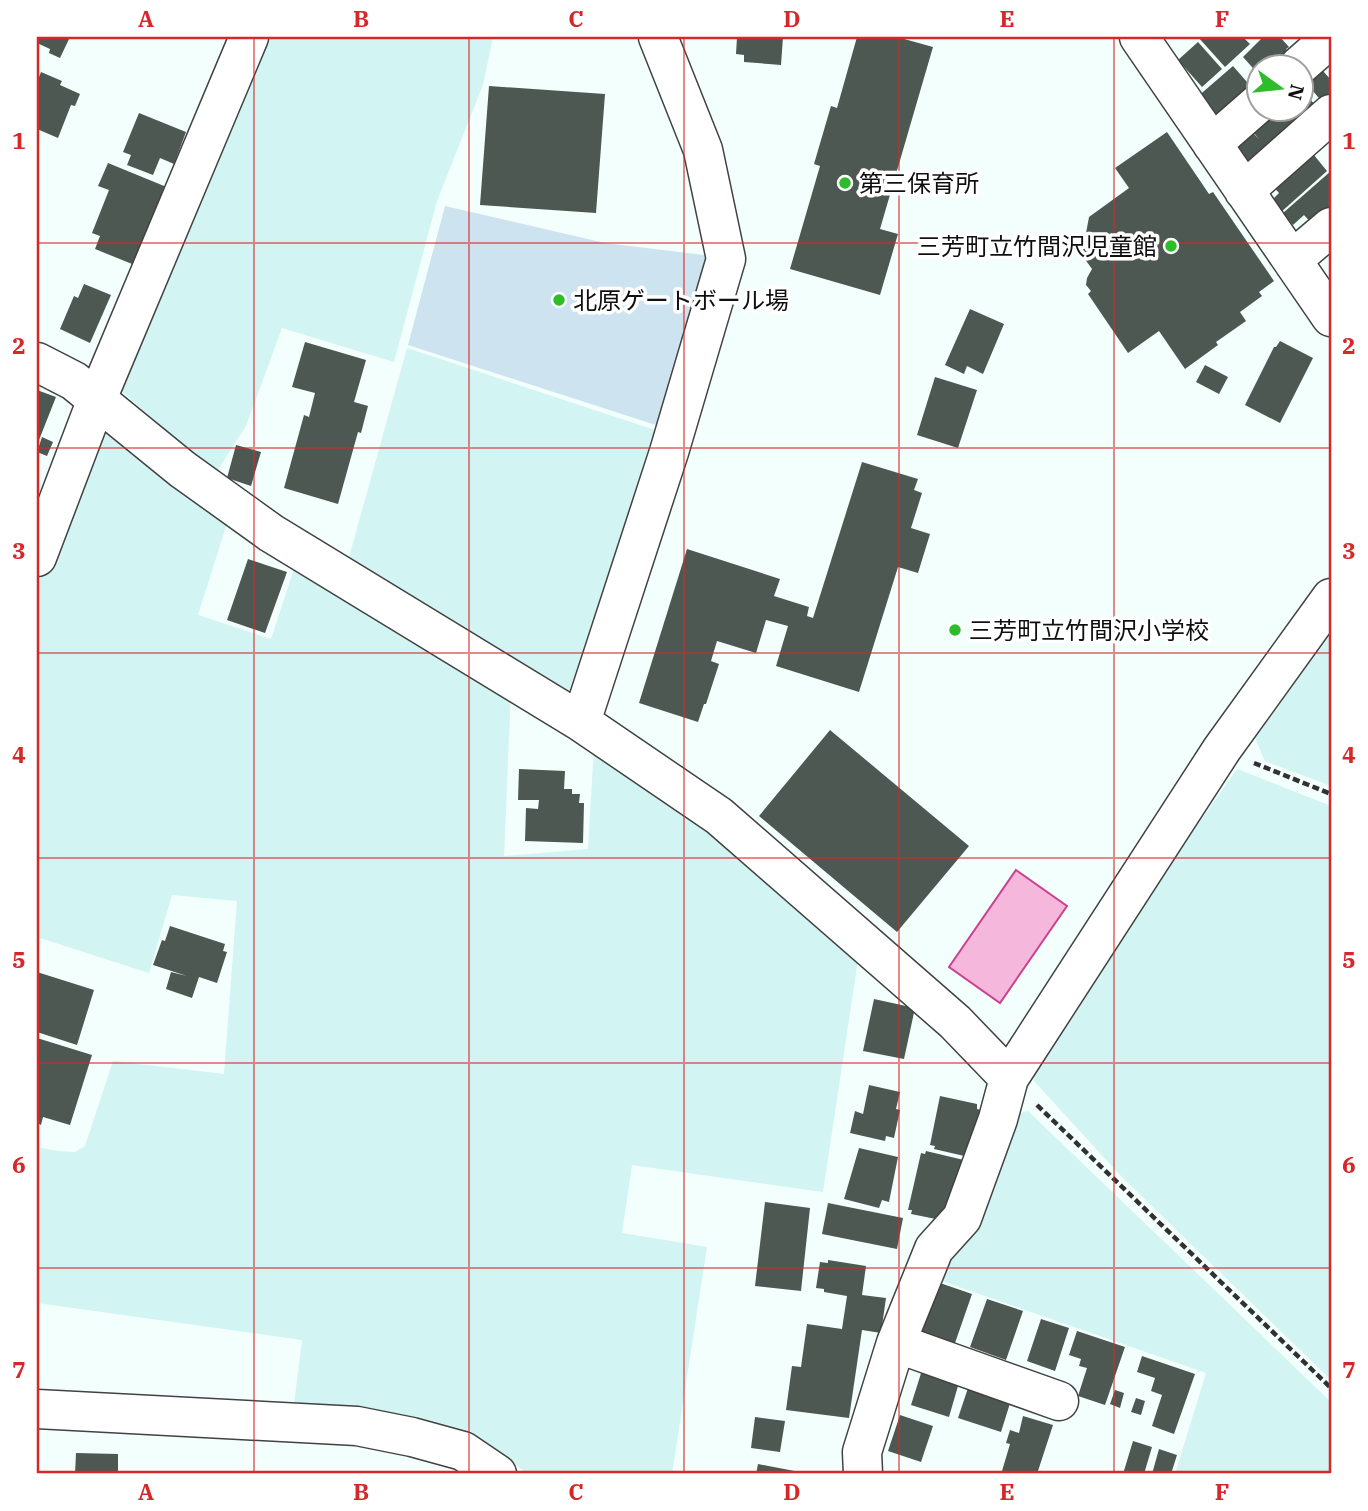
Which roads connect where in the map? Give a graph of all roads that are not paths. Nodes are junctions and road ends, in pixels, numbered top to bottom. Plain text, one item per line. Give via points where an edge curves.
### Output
1 (249, 37) edge
2 (658, 37) edge
3 (1142, 38) edge
4 (1331, 38) edge
5 (1315, 52) edge
6 (1246, 114) edge
7 (1331, 114) edge
8 (1212, 144) junction
9 (1244, 191) junction
10 (1331, 227) edge
11 (1292, 260) junction
12 (1331, 317) edge
13 (37, 362) edge
14 (97, 399) junction
15 (37, 557) edge
16 (1331, 597) edge
17 (581, 722) junction
18 (1009, 1078) junction
19 (896, 1343) junction
20 (1059, 1401) dead end
21 (37, 1409) edge
22 (486, 1471) edge
23 (863, 1474) edge

1 - 14 street
2 - 17 street via 703,150 726,258
3 - 8 street
4 - 5 street
6 - 8 street
7 - 9 street
8 - 9 street
9 - 11 street
10 - 11 street
11 - 12 street
13 - 14 street
14 - 15 street
14 - 17 street via 271,533
16 - 18 street via 1222,749
17 - 18 street via 719,816 956,1022
18 - 19 street via 962,1218 934,1249
19 - 20 street
19 - 23 street via 862,1452
21 - 22 street via 356,1426 463,1451

